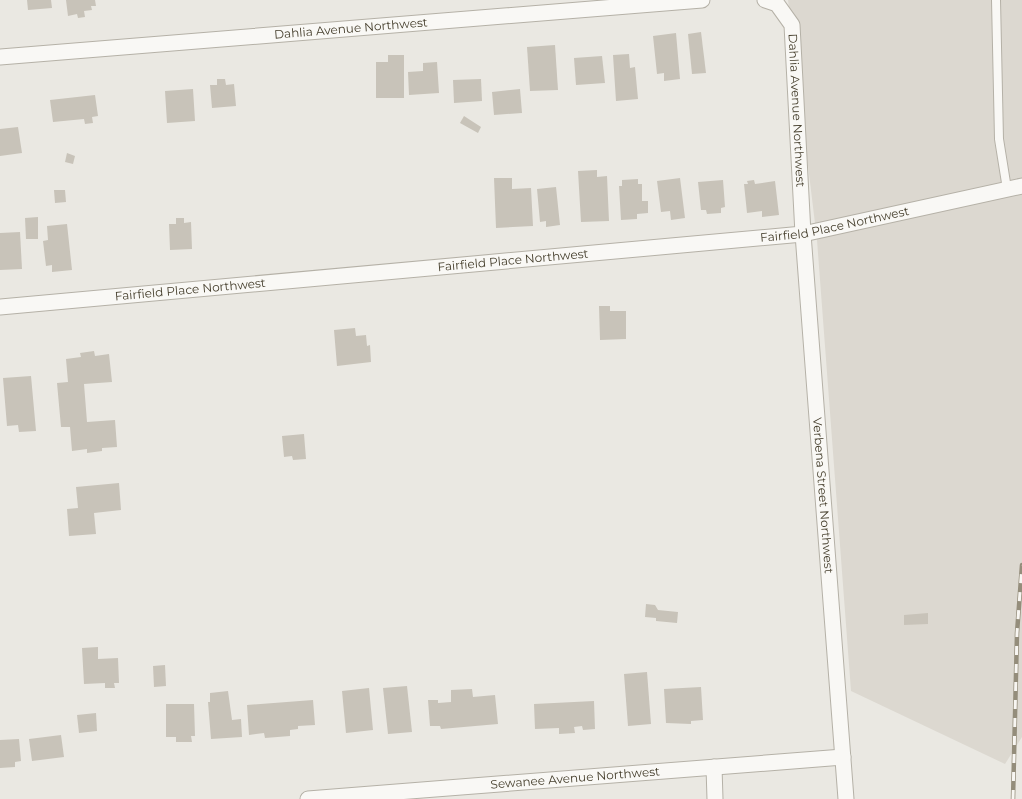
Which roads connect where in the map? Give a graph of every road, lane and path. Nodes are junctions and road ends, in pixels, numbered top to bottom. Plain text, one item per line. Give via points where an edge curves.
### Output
1 (702, 0) edge
2 (765, 0) edge
3 (996, 0) edge
4 (0, 57) edge
5 (1015, 188) edge
6 (803, 234) junction
7 (0, 307) edge
8 (843, 757) junction
9 (714, 767) junction
10 (308, 799) edge
11 (715, 799) edge
12 (846, 799) edge

1 - 4 street, Dahlia Avenue Northwest
2 - 6 street, Dahlia Avenue Northwest via 776,4 792,25
3 - 5 lane via 999,138
5 - 6 street, Fairfield Place Northwest
6 - 7 street, Fairfield Place Northwest
6 - 8 street, Verbena Street Northwest
8 - 9 street, Sewanee Avenue Northwest
8 - 12 street, Verbena Street Northwest
9 - 10 street, Sewanee Avenue Northwest
9 - 11 street

